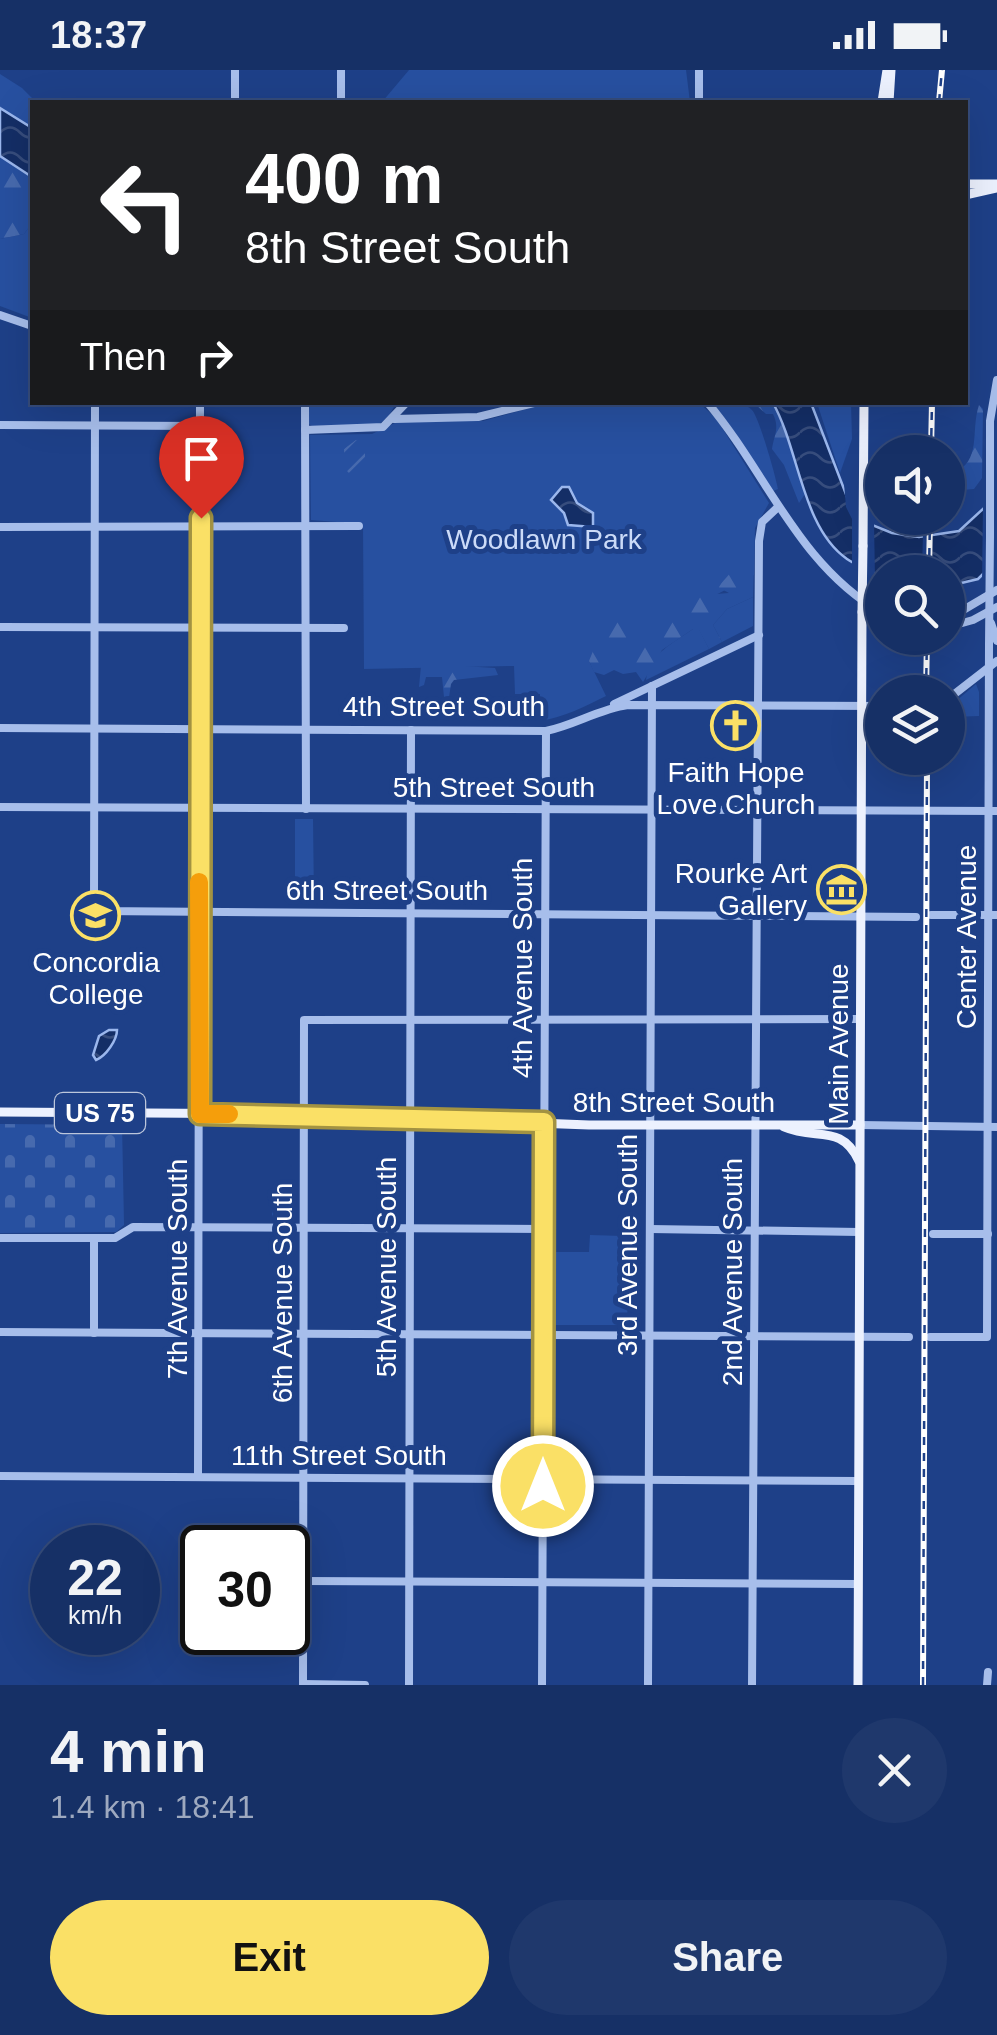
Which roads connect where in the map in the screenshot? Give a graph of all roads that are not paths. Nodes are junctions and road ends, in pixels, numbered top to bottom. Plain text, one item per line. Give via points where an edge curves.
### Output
1 (235, 70) edge
2 (341, 70) edge
3 (699, 70) edge
4 (889, 70) edge
5 (235, 100) edge
6 (340, 100) edge
7 (699, 100) edge
8 (886, 100) edge
9 (968, 184) edge
10 (997, 186) edge
11 (968, 194) edge
12 (0, 315) edge
13 (30, 325) edge
14 (997, 380) edge
15 (95, 405) edge
16 (200, 405) edge
17 (305, 405) edge
18 (405, 405) edge
19 (527, 405) edge
20 (709, 405) edge
21 (864, 405) edge
22 (394, 419) junction
23 (0, 425) edge
24 (95, 426) junction
25 (200, 426) junction
26 (305, 430) junction
27 (778, 507) junction
28 (201, 526) junction
29 (305, 526) junction
30 (359, 526) dead end
31 (0, 527) edge
32 (94, 527) junction
33 (997, 590) edge
34 (865, 602) edge
35 (997, 608) edge
36 (965, 609) edge
37 (965, 622) edge
38 (0, 627) edge
39 (95, 627) junction
40 (305, 627) junction
41 (200, 628) junction
42 (344, 628) dead end
43 (759, 636) junction
44 (994, 642) edge
45 (993, 664) edge
46 (652, 686) junction
47 (965, 686) edge
48 (652, 705) junction
49 (759, 706) junction
50 (862, 706) junction
51 (601, 710) junction
52 (0, 728) edge
53 (95, 728) junction
54 (199, 728) junction
55 (306, 728) junction
56 (411, 730) junction
57 (546, 731) junction
58 (0, 807) edge
59 (94, 808) junction
60 (306, 808) junction
61 (546, 808) junction
62 (199, 809) junction
63 (410, 810) junction
64 (757, 810) junction
65 (862, 810) junction
66 (652, 811) junction
67 (993, 811) edge
68 (198, 912) junction
69 (410, 913) junction
70 (545, 914) junction
71 (651, 914) junction
72 (931, 915) dead end
73 (992, 915) edge
74 (756, 916) junction
75 (861, 917) junction
76 (916, 917) dead end
77 (992, 1012) edge
78 (545, 1018) junction
79 (410, 1019) junction
80 (651, 1019) junction
81 (756, 1020) junction
82 (860, 1020) junction
83 (0, 1112) edge
84 (200, 1114) junction
85 (304, 1114) junction
86 (410, 1117) junction
87 (544, 1122) junction
88 (650, 1125) junction
89 (860, 1125) junction
90 (755, 1126) junction
91 (781, 1126) junction
92 (993, 1127) edge
93 (860, 1163) junction
94 (199, 1227) junction
95 (304, 1229) junction
96 (408, 1229) junction
97 (544, 1229) junction
98 (650, 1229) junction
99 (754, 1230) junction
100 (860, 1232) junction
101 (934, 1234) dead end
102 (988, 1234) junction
103 (0, 1238) edge
104 (94, 1238) junction
105 (0, 1332) edge
106 (94, 1333) junction
107 (198, 1334) junction
108 (304, 1334) junction
109 (408, 1335) junction
110 (544, 1336) junction
111 (650, 1336) junction
112 (754, 1337) junction
113 (859, 1337) junction
114 (909, 1337) dead end
115 (930, 1337) dead end
116 (0, 1476) edge
117 (198, 1477) junction
118 (407, 1478) junction
119 (304, 1479) junction
120 (543, 1479) junction
121 (649, 1480) junction
122 (753, 1481) junction
123 (858, 1481) junction
124 (304, 1525) edge
125 (310, 1581) edge
126 (408, 1581) junction
127 (543, 1581) junction
128 (648, 1582) junction
129 (753, 1583) junction
130 (858, 1584) junction
131 (303, 1655) edge
132 (988, 1672) dead end
133 (303, 1685) edge
134 (365, 1685) edge
135 (408, 1685) edge
136 (542, 1685) edge
137 (648, 1685) edge
138 (752, 1685) edge
139 (858, 1685) edge
140 (988, 1685) edge

1 - 5 street
2 - 6 street
3 - 7 street
4 - 8 main road
9 - 10 main road
10 - 11 main road
12 - 13 street
14 - 44 street, Center Avenue, bridge via 990,536
15 - 24 street
16 - 25 street, 7th Avenue South
17 - 26 street
18 - 22 street
19 - 22 street via 478,418
20 - 27 street
21 - 50 main road, Main Avenue, bridge
22 - 26 street via 368,430
23 - 24 street
24 - 25 street
24 - 32 street
25 - 28 street, 7th Avenue South
26 - 29 street
27 - 34 street via 827,570
27 - 43 street, 2nd Avenue South via 760,530
28 - 29 street
28 - 32 street
28 - 41 street, 7th Avenue South
29 - 30 street
29 - 40 street
31 - 32 street
32 - 39 street
33 - 36 street
35 - 37 street
38 - 39 street
39 - 41 street
39 - 53 street
40 - 41 street
40 - 42 street
40 - 55 street
41 - 54 street, 7th Avenue South
43 - 46 street
43 - 49 street, 2nd Avenue South
44 - 45 street, Center Avenue
45 - 47 street
45 - 67 street, Center Avenue
46 - 48 street, 3rd Avenue South
46 - 51 street
48 - 49 street, 4th Street South
48 - 51 street, 4th Street South
48 - 66 street, 3rd Avenue South
49 - 50 street, 4th Street South
49 - 64 street, 2nd Avenue South
50 - 65 main road, Main Avenue
51 - 57 street, 4th Street South
52 - 53 street, 4th Street South
53 - 54 street, 4th Street South
53 - 59 street
54 - 55 street, 4th Street South
54 - 62 street, 7th Avenue South
55 - 56 street, 4th Street South
55 - 60 street
56 - 57 street, 4th Street South
56 - 63 street, 5th Avenue South
57 - 61 street, 4th Avenue South
58 - 59 street, 5th Street South
59 - 62 street, 5th Street South
59 - 68 street, 6th Street South via 97,910
60 - 62 street, 5th Street South
60 - 63 street, 5th Street South
61 - 63 street, 5th Street South
61 - 66 street, 5th Street South
61 - 70 street, 4th Avenue South
62 - 68 street, 7th Avenue South
63 - 69 street, 5th Avenue South
64 - 65 street, 5th Street South
64 - 66 street, 5th Street South
64 - 74 street, 2nd Avenue South
65 - 67 street, 5th Street South
65 - 75 main road, Main Avenue
66 - 71 street, 3rd Avenue South
67 - 73 street, Center Avenue
68 - 69 street, 6th Street South
68 - 84 street, 7th Avenue South
69 - 70 street, 6th Street South
69 - 79 street, 5th Avenue South
70 - 71 street, 6th Street South
70 - 78 street, 4th Avenue South
71 - 74 street, 6th Street South
71 - 80 street, 3rd Avenue South
72 - 73 street
73 - 77 street, Center Avenue
74 - 75 street, 6th Street South
74 - 81 street, 2nd Avenue South
75 - 76 street, 6th Street South
75 - 82 main road, Main Avenue
77 - 92 street, Center Avenue
78 - 79 street
78 - 80 street
78 - 87 street, 4th Avenue South
79 - 85 street, 6th Avenue South via 304,1020
79 - 86 street, 5th Avenue South
80 - 81 street
80 - 88 street, 3rd Avenue South
81 - 82 street
81 - 90 street, 2nd Avenue South
82 - 89 main road, Main Avenue
83 - 84 main road, 8th Street South / US 75
84 - 85 main road, 8th Street South / US 75
84 - 94 street, 7th Avenue South
85 - 86 main road, 8th Street South / US 75
85 - 95 street, 6th Avenue South
86 - 87 main road, 8th Street South / US 75
86 - 96 street, 5th Avenue South
87 - 88 main road, 8th Street South / US 75
87 - 97 street, 4th Avenue South
88 - 90 main road, 8th Street South / US 75
88 - 98 street, 3rd Avenue South
89 - 91 main road, 8th Street South / US 75
89 - 92 street, 8th Street South
89 - 93 main road, Main Avenue
90 - 91 main road, 8th Street South / US 75
90 - 99 street, 2nd Avenue South
91 - 93 main road via 838,1136
92 - 102 street, Center Avenue
93 - 100 main road, Main Avenue
94 - 95 street
94 - 104 street via 133,1227 115,1238
94 - 107 street, 7th Avenue South
95 - 96 street
95 - 108 street, 6th Avenue South
96 - 97 street
96 - 109 street, 5th Avenue South
97 - 110 street, 4th Avenue South
98 - 99 street
98 - 111 street, 3rd Avenue South
99 - 100 street
99 - 112 street, 2nd Avenue South
100 - 113 main road, Main Avenue
101 - 102 street
102 - 115 street, Center Avenue via 987,1337
103 - 104 street
104 - 106 street
105 - 106 street
106 - 107 street
107 - 108 street
107 - 117 street, 7th Avenue South
108 - 109 street
108 - 119 street, 6th Avenue South
109 - 110 street
109 - 118 street, 5th Avenue South
110 - 111 street
110 - 120 street, 4th Avenue South
111 - 112 street
111 - 121 street, 3rd Avenue South
112 - 113 street
112 - 122 street, 2nd Avenue South
113 - 114 street
113 - 123 main road, Main Avenue
116 - 117 street, 11th Street South
117 - 119 street, 11th Street South
118 - 119 street, 11th Street South
118 - 120 street, 11th Street South
118 - 126 street, 5th Avenue South
119 - 124 street, 6th Avenue South
120 - 121 street, 11th Street South
120 - 127 street, 4th Avenue South
121 - 122 street, 11th Street South
121 - 128 street, 3rd Avenue South
122 - 123 street, 11th Street South
122 - 129 street, 2nd Avenue South
123 - 130 main road, Main Avenue
125 - 126 street
126 - 127 street
126 - 135 street, 5th Avenue South
127 - 128 street
127 - 136 street, 4th Avenue South
128 - 129 street
128 - 137 street, 3rd Avenue South
129 - 130 street
129 - 138 street, 2nd Avenue South
130 - 139 main road, Main Avenue
131 - 133 street, 6th Avenue South
132 - 140 street
133 - 134 street

